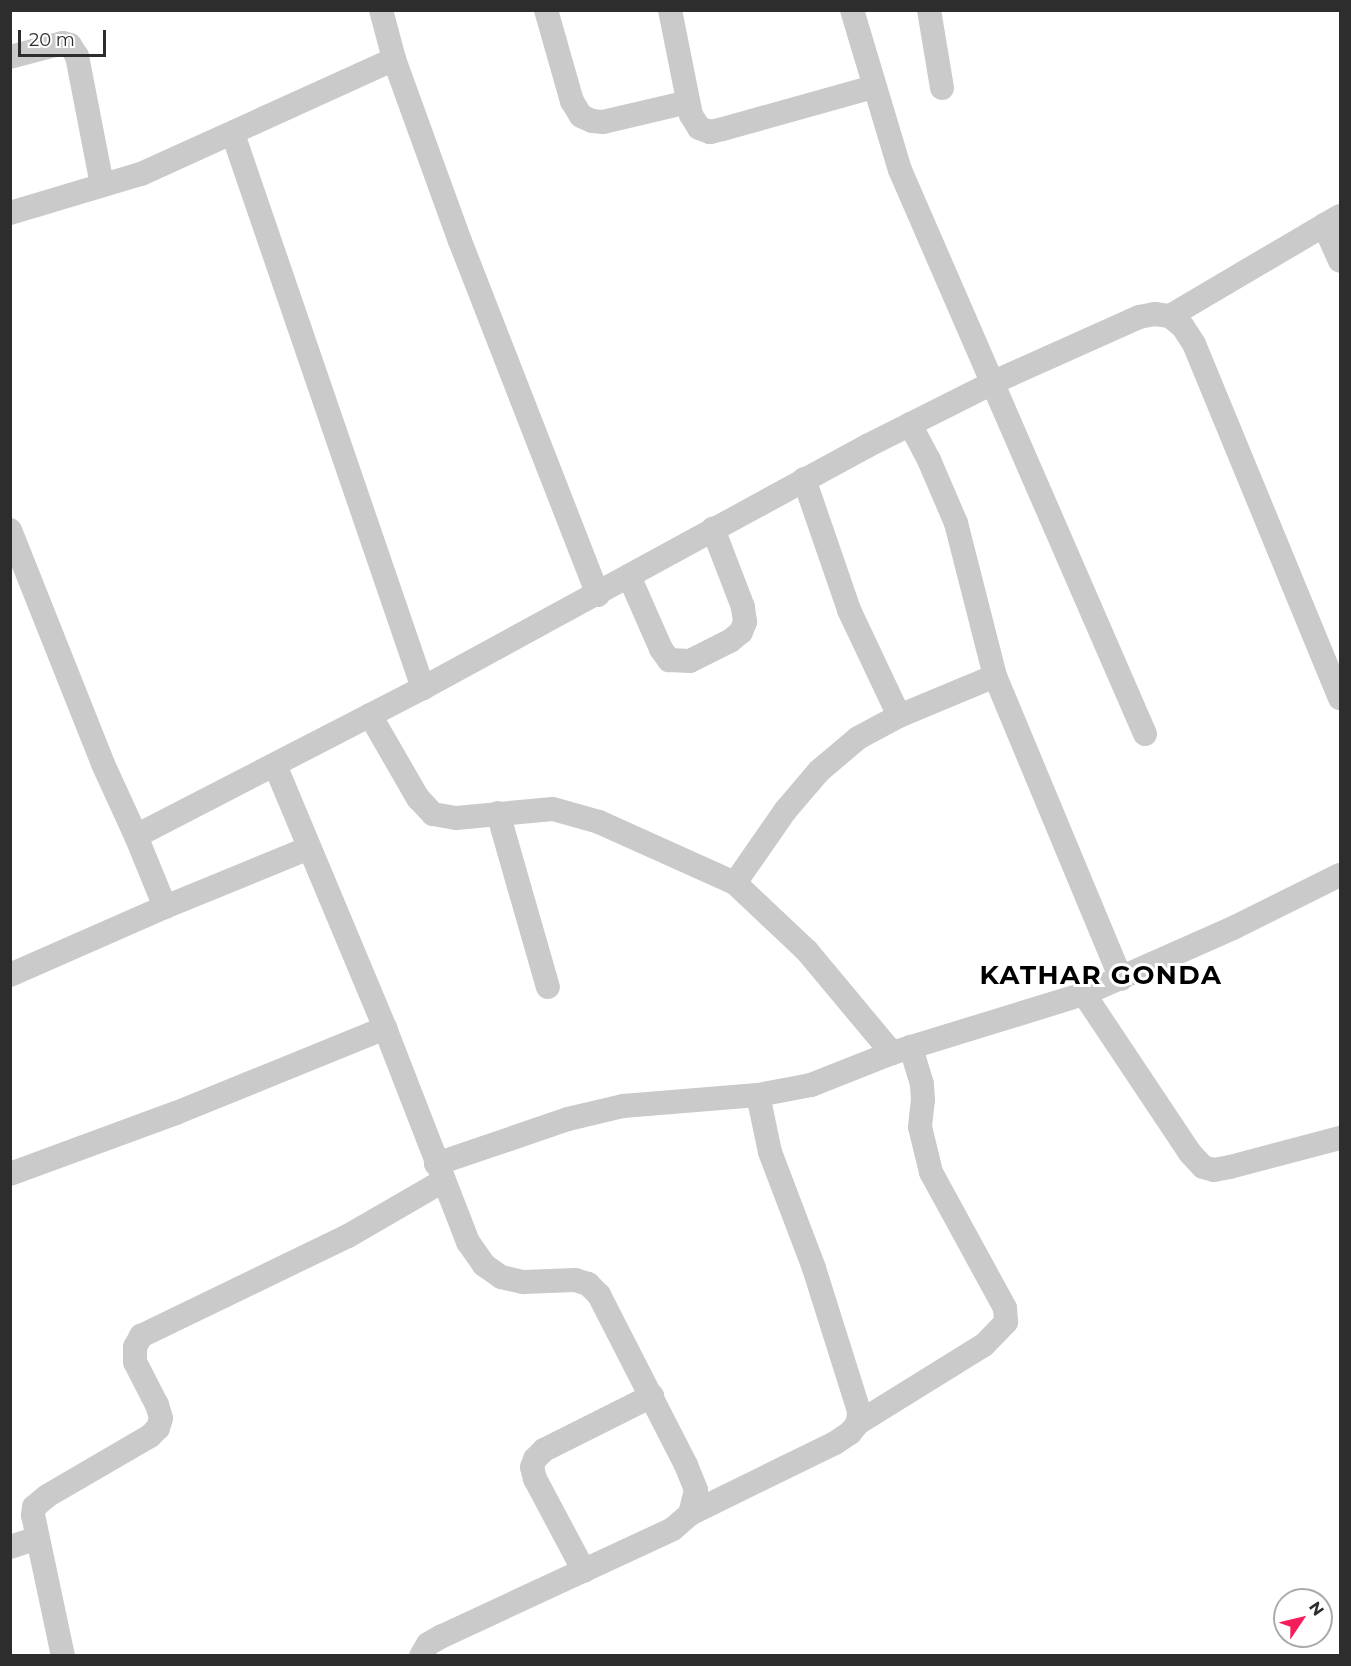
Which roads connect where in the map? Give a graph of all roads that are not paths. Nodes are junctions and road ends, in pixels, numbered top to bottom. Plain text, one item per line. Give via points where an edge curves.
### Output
1 (381, 10) edge
2 (546, 10) edge
3 (670, 10) edge
4 (852, 10) edge
5 (929, 10) edge
6 (10, 57) edge
7 (394, 59) junction
8 (873, 87) junction
9 (942, 88) dead end
10 (688, 102) junction
11 (233, 134) junction
12 (102, 185) junction
13 (10, 213) edge
14 (1332, 221) edge
15 (1341, 261) edge
16 (1170, 316) junction
17 (994, 382) junction
18 (910, 424) junction
19 (804, 479) junction
20 (713, 529) junction
21 (10, 530) edge
22 (629, 576) junction
23 (598, 594) junction
24 (995, 676) junction
25 (423, 688) junction
26 (1341, 698) edge
27 (370, 715) junction
28 (899, 716) junction
29 (1145, 734) dead end
30 (275, 765) junction
31 (498, 813) junction
32 (136, 836) junction
33 (309, 848) junction
34 (1341, 876) edge
35 (735, 883) junction
36 (165, 907) junction
37 (10, 975) edge
38 (1120, 979) junction
39 (548, 987) dead end
40 (1084, 994) junction
41 (385, 1028) junction
42 (901, 1050) junction
43 (758, 1095) junction
44 (1341, 1138) edge
45 (439, 1173) junction
46 (10, 1174) edge
47 (652, 1396) junction
48 (858, 1423) junction
49 (690, 1514) junction
50 (37, 1538) junction
51 (10, 1547) edge
52 (584, 1571) junction
53 (63, 1656) edge
54 (421, 1656) edge

1 - 7 street
2 - 10 street via 572,101 581,116 603,122
3 - 10 street
4 - 8 street
5 - 9 street
6 - 12 street via 63,43 70,45 77,56
7 - 11 street via 296,101
7 - 23 street via 460,241
8 - 10 street via 710,132 699,128
8 - 17 street via 900,170
11 - 12 street via 141,174
11 - 25 street
12 - 13 street
14 - 15 street
14 - 16 street
16 - 17 street via 1139,317
16 - 26 street via 1194,344
17 - 18 street
17 - 29 street
18 - 19 street
18 - 24 street via 956,523
19 - 20 street
19 - 28 street via 849,610
20 - 22 street
20 - 22 street via 746,622 730,641 690,661 669,660
21 - 32 street via 103,764
22 - 23 street
23 - 25 street
24 - 28 street
24 - 38 street
25 - 27 street
27 - 30 street
27 - 31 street via 418,798 432,814 456,818
28 - 35 street via 858,738 819,771 785,811
30 - 32 street
30 - 33 street
31 - 35 street via 552,809 599,822
31 - 39 street
32 - 36 street
33 - 36 street
33 - 41 street
34 - 38 street
35 - 42 street via 807,951
36 - 37 street
38 - 40 street
40 - 42 street
40 - 44 street via 1203,1167 1230,1167
41 - 45 street
41 - 46 street via 176,1113
42 - 43 street via 811,1084
42 - 48 street via 922,1084 920,1127 931,1172 1005,1308 1006,1322 984,1345
43 - 45 street via 623,1106 568,1119
43 - 48 street via 770,1152 814,1268 859,1411
45 - 47 street via 468,1242 484,1265 501,1277 523,1282 575,1280 588,1284 599,1294
45 - 50 street via 348,1236 141,1336 135,1347 135,1362 157,1405 161,1418 158,1428 39,1500 33,1515
47 - 49 street via 696,1490
47 - 52 street via 544,1450 535,1459 535,1479
48 - 49 street via 835,1443
49 - 52 street via 673,1529
50 - 51 street
50 - 53 street
52 - 54 street via 442,1636 428,1644

